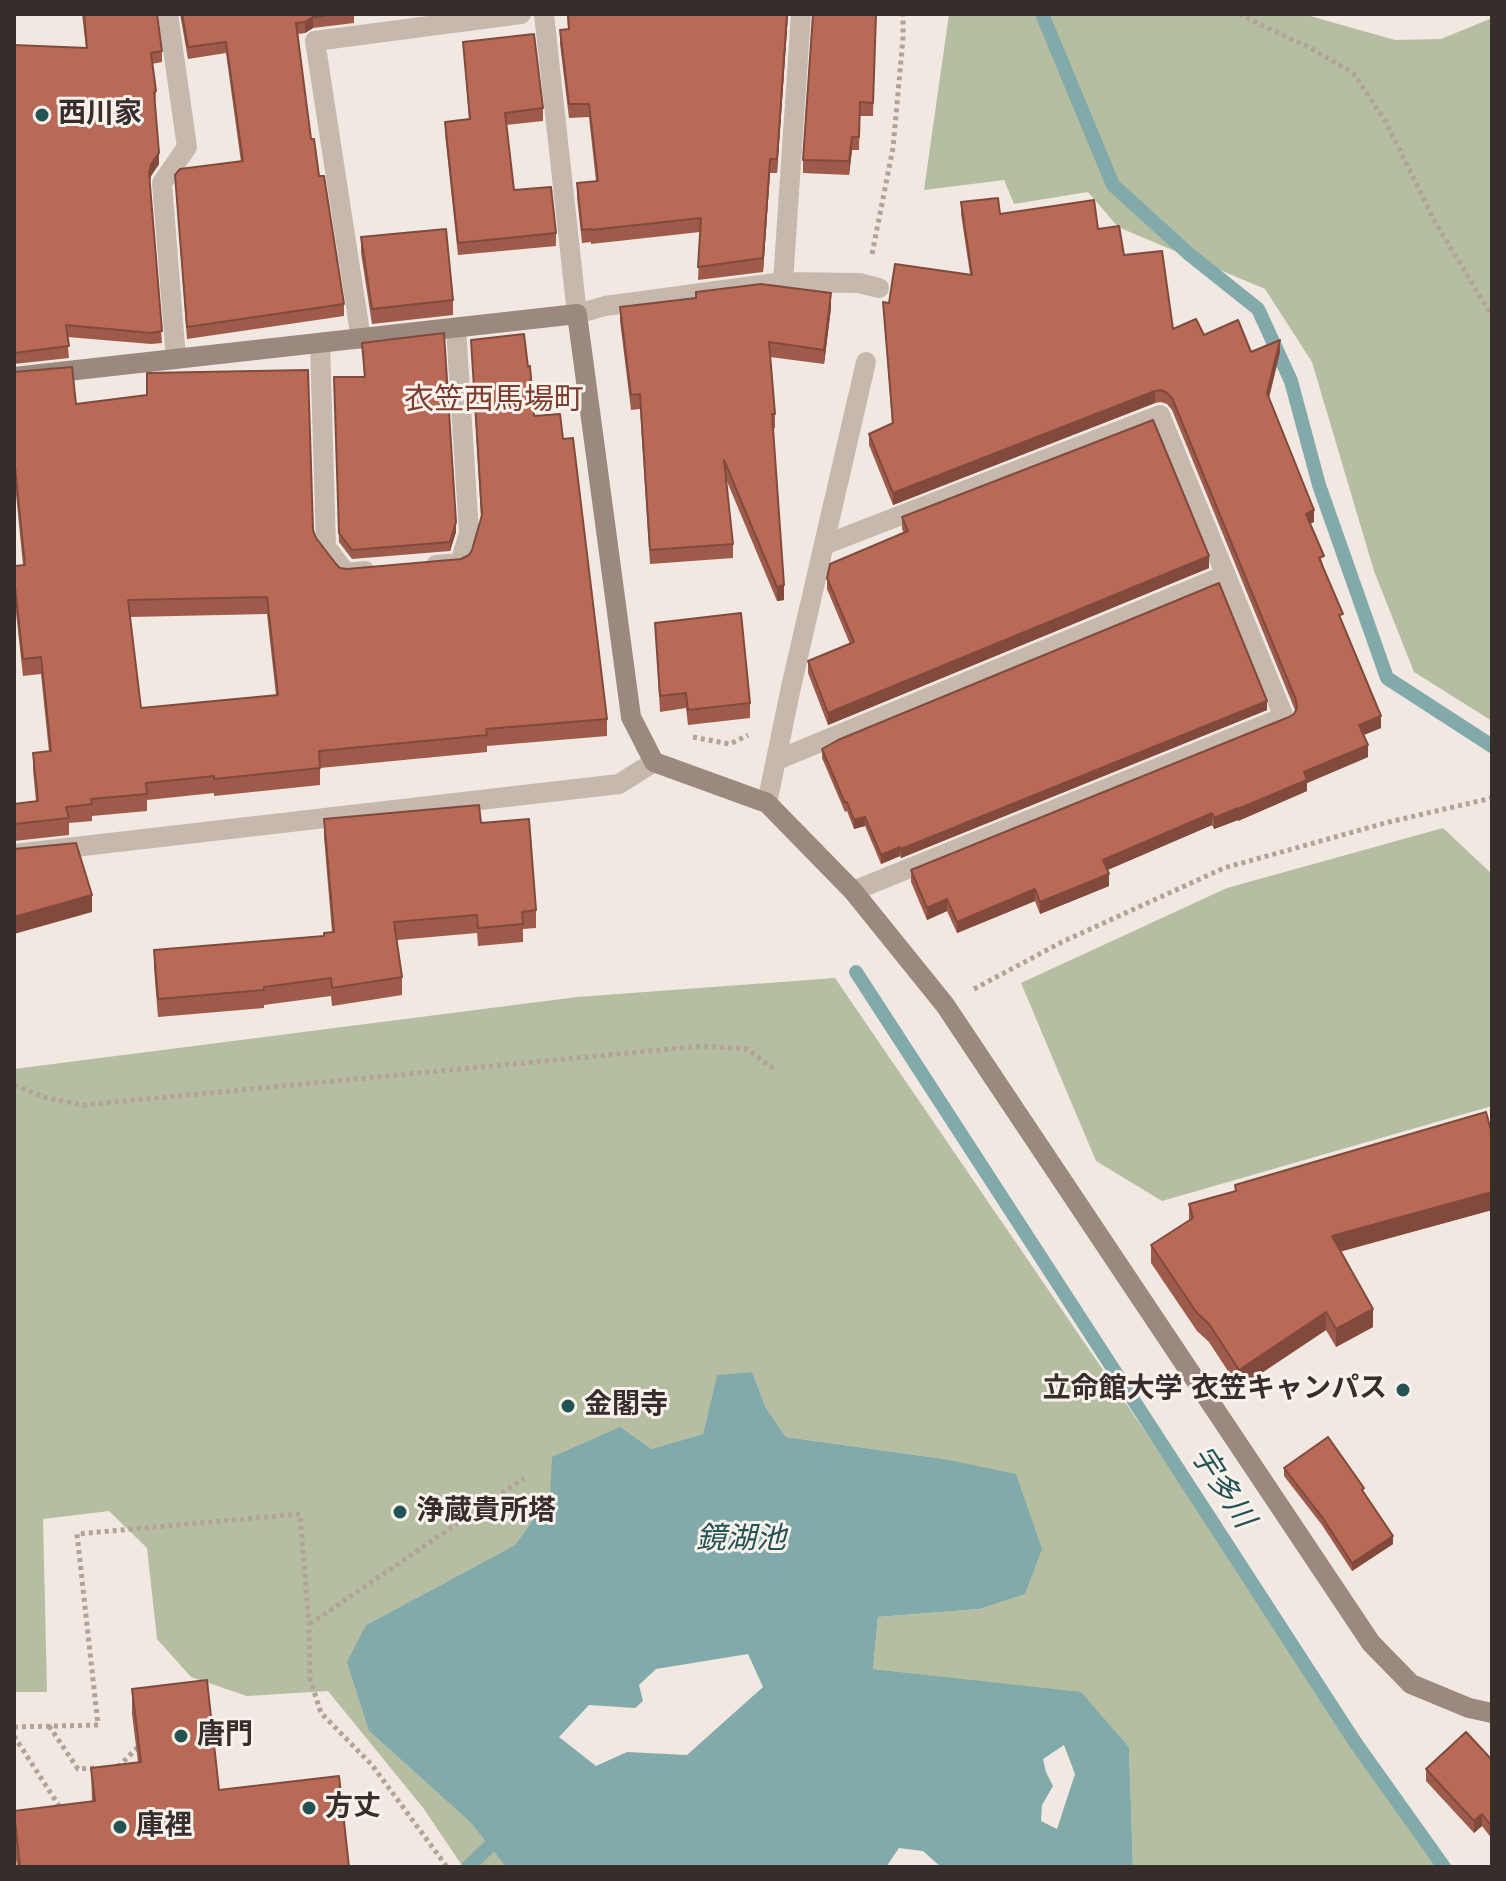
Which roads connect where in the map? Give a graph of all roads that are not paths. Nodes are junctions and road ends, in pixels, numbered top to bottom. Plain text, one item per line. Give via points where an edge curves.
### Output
1 (168, 14) edge
2 (521, 14) edge
3 (544, 14) edge
4 (801, 14) edge
5 (783, 282) junction
6 (872, 286) road end
7 (577, 314) junction
8 (456, 328) junction
9 (361, 339) junction
10 (320, 343) junction
11 (176, 359) junction
12 (866, 362) dead end
13 (14, 377) edge
14 (824, 545) junction
15 (417, 566) edge
16 (389, 569) edge
17 (1226, 575) junction
18 (777, 760) junction
19 (654, 762) junction
20 (767, 803) junction
21 (14, 854) edge
22 (853, 891) junction
23 (1492, 1713) edge

1 - 11 street via 187,147 162,183
2 - 9 street via 315,41
3 - 7 street
4 - 5 street
5 - 6 street
5 - 7 street
7 - 8 street
7 - 19 street via 631,717
8 - 9 street
8 - 15 street via 469,533 460,563
9 - 10 street
10 - 11 street
10 - 16 street via 326,547 346,573
11 - 13 street
12 - 14 street
14 - 17 street via 1160,415
14 - 18 street
17 - 18 street
17 - 22 street via 1284,717
18 - 20 street
19 - 20 street
19 - 21 street via 619,784
20 - 22 street
22 - 23 street via 945,1005 1371,1643 1411,1684

